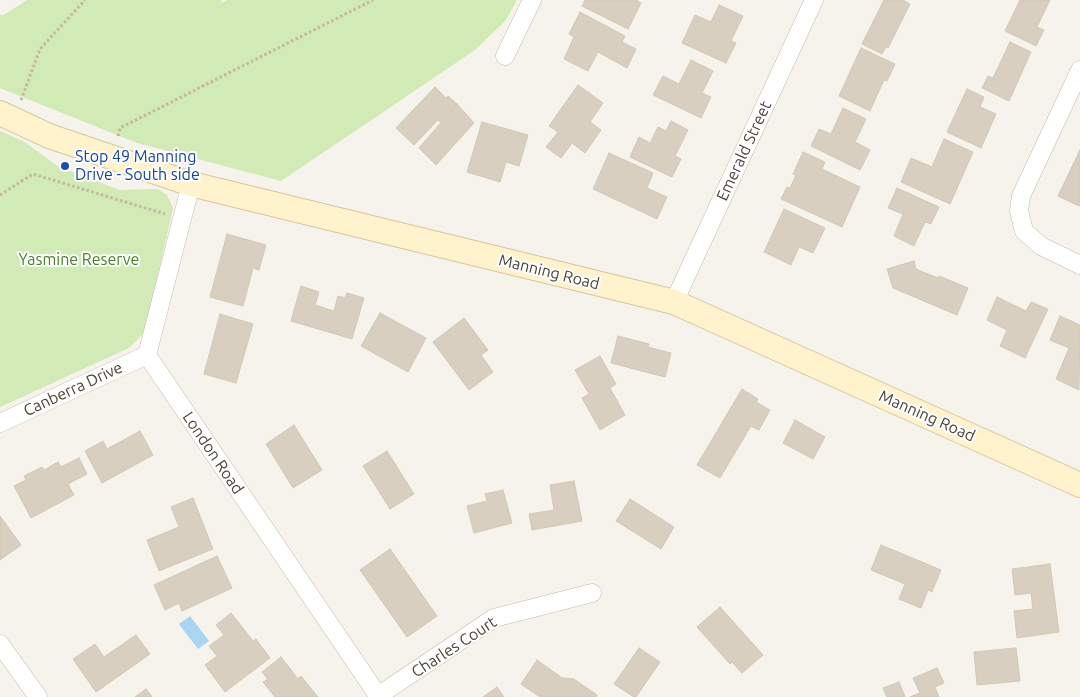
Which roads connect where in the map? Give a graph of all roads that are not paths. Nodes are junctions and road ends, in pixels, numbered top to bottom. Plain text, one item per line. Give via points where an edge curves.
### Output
1 (532, 0) edge
2 (814, 0) edge
3 (505, 56) dead end
4 (1080, 70) edge
5 (7, 116) edge
6 (191, 184) junction
7 (1080, 265) edge
8 (674, 302) junction
9 (147, 355) junction
10 (0, 422) edge
11 (1080, 484) edge
12 (592, 593) dead end
13 (0, 644) edge
14 (38, 697) edge
15 (378, 697) edge

1 - 3 street
2 - 8 street, Emerald Street
4 - 7 street via 1021,196 1019,211 1024,231 1041,246
5 - 6 street, Manning Road via 49,136
6 - 8 street, Manning Road
6 - 9 street
8 - 11 street, Manning Road
9 - 10 street, Canberra Drive
9 - 15 street, London Road
12 - 15 street, Charles Court via 494,618
13 - 14 street

